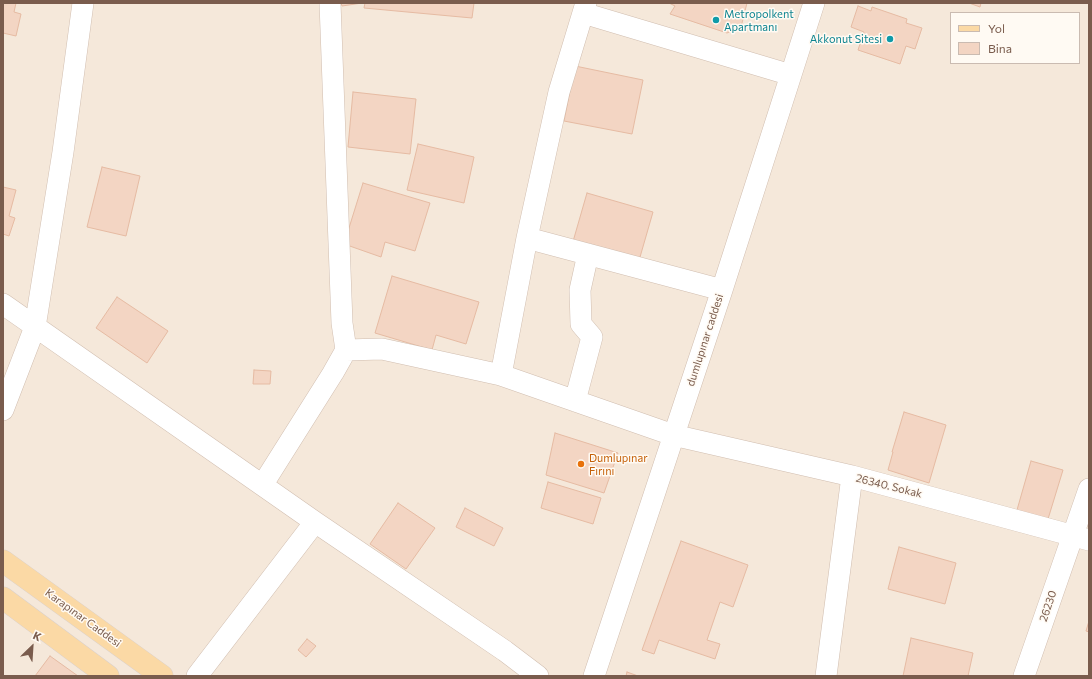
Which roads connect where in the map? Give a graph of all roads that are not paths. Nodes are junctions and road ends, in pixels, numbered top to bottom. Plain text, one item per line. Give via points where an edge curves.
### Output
1 (82, 3) edge
2 (330, 3) edge
3 (814, 3) edge
4 (584, 8) edge
5 (791, 75) junction
6 (527, 238) junction
7 (588, 254) junction
8 (722, 290) junction
9 (3, 304) edge
10 (35, 327) junction
11 (346, 350) junction
12 (501, 375) junction
13 (575, 401) junction
14 (3, 410) edge
15 (673, 435) junction
16 (852, 476) junction
17 (263, 484) junction
18 (1089, 489) edge
19 (315, 522) junction
20 (1081, 538) edge
21 (3, 561) edge
22 (3, 598) edge
23 (108, 676) edge
24 (162, 676) edge
25 (197, 676) edge
26 (538, 676) edge
27 (594, 676) edge
28 (826, 676) edge
29 (1024, 676) edge

1 - 10 street via 63,152
2 - 11 street via 342,323
3 - 5 street, dumlupınar caddesi
4 - 5 street
4 - 6 street via 559,92
5 - 8 street, dumlupınar caddesi
6 - 7 street
6 - 12 street
7 - 8 street
7 - 13 street via 580,290 581,324 592,337
8 - 15 street, dumlupınar caddesi
9 - 10 street
10 - 14 street
10 - 17 street
11 - 12 street via 382,349
11 - 17 street
12 - 13 street
13 - 15 street
15 - 16 street
15 - 27 street, dumlupınar caddesi
16 - 20 street, 26340. Sokak
16 - 28 street, 26340. Sokak
17 - 19 street
18 - 20 street
19 - 25 street
19 - 26 street
20 - 29 street, 26230
21 - 24 main road, Karapınar Caddesi
22 - 23 main road

